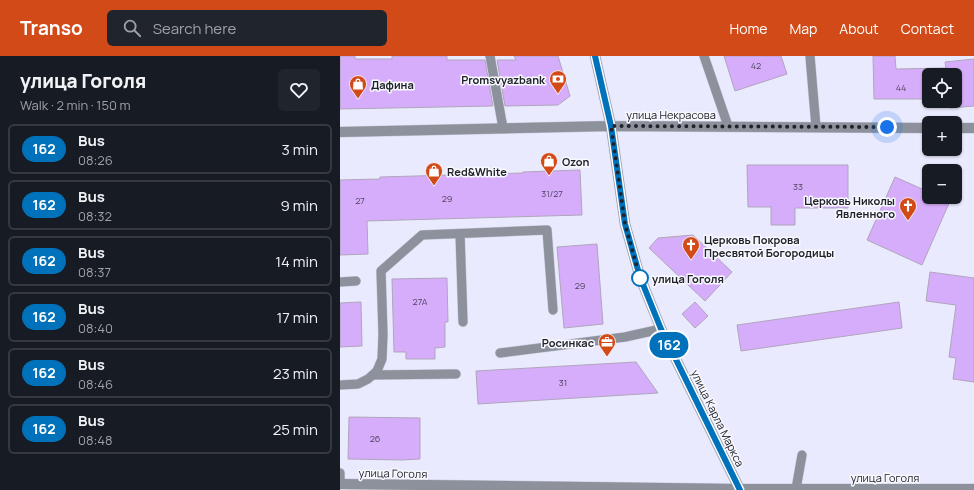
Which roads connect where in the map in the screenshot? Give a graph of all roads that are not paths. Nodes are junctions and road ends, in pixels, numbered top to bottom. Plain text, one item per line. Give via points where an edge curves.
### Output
1 (490, 56) edge
2 (595, 56) edge
3 (704, 56) edge
4 (810, 56) edge
5 (611, 126) junction
6 (728, 126) junction
7 (816, 127) junction
8 (503, 128) junction
9 (922, 128) edge
10 (962, 128) edge
11 (974, 128) edge
12 (340, 132) edge
13 (460, 234) junction
14 (356, 281) dead end
15 (340, 282) edge
16 (553, 310) dead end
17 (464, 322) dead end
18 (661, 329) junction
19 (500, 353) dead end
20 (456, 374) dead end
21 (373, 375) junction
22 (340, 386) edge
23 (802, 455) dead end
24 (340, 473) edge
25 (340, 484) edge
26 (542, 488) edge
27 (796, 489) edge
28 (974, 489) edge
29 (740, 490) edge

1 - 8 lane
2 - 5 street, улица Карла Маркса
3 - 6 lane
4 - 7 lane
5 - 6 street, улица Некрасова
5 - 8 street, улица Некрасова
5 - 18 street, улица Карла Маркса via 625,224 640,277
6 - 7 street, улица Некрасова
7 - 9 street, улица Некрасова
8 - 12 street, улица Некрасова
10 - 11 street
13 - 16 lane via 547,230
13 - 17 lane
13 - 21 lane via 422,235 381,271 382,359
14 - 15 lane
18 - 19 lane via 625,337
18 - 29 street, улица Карла Маркса
20 - 21 lane
21 - 22 lane via 358,384
23 - 27 lane
24 - 25 lane
25 - 26 street, улица Гоголя
26 - 29 street, улица Гоголя
27 - 28 street, улица Гоголя
27 - 29 street, улица Гоголя

